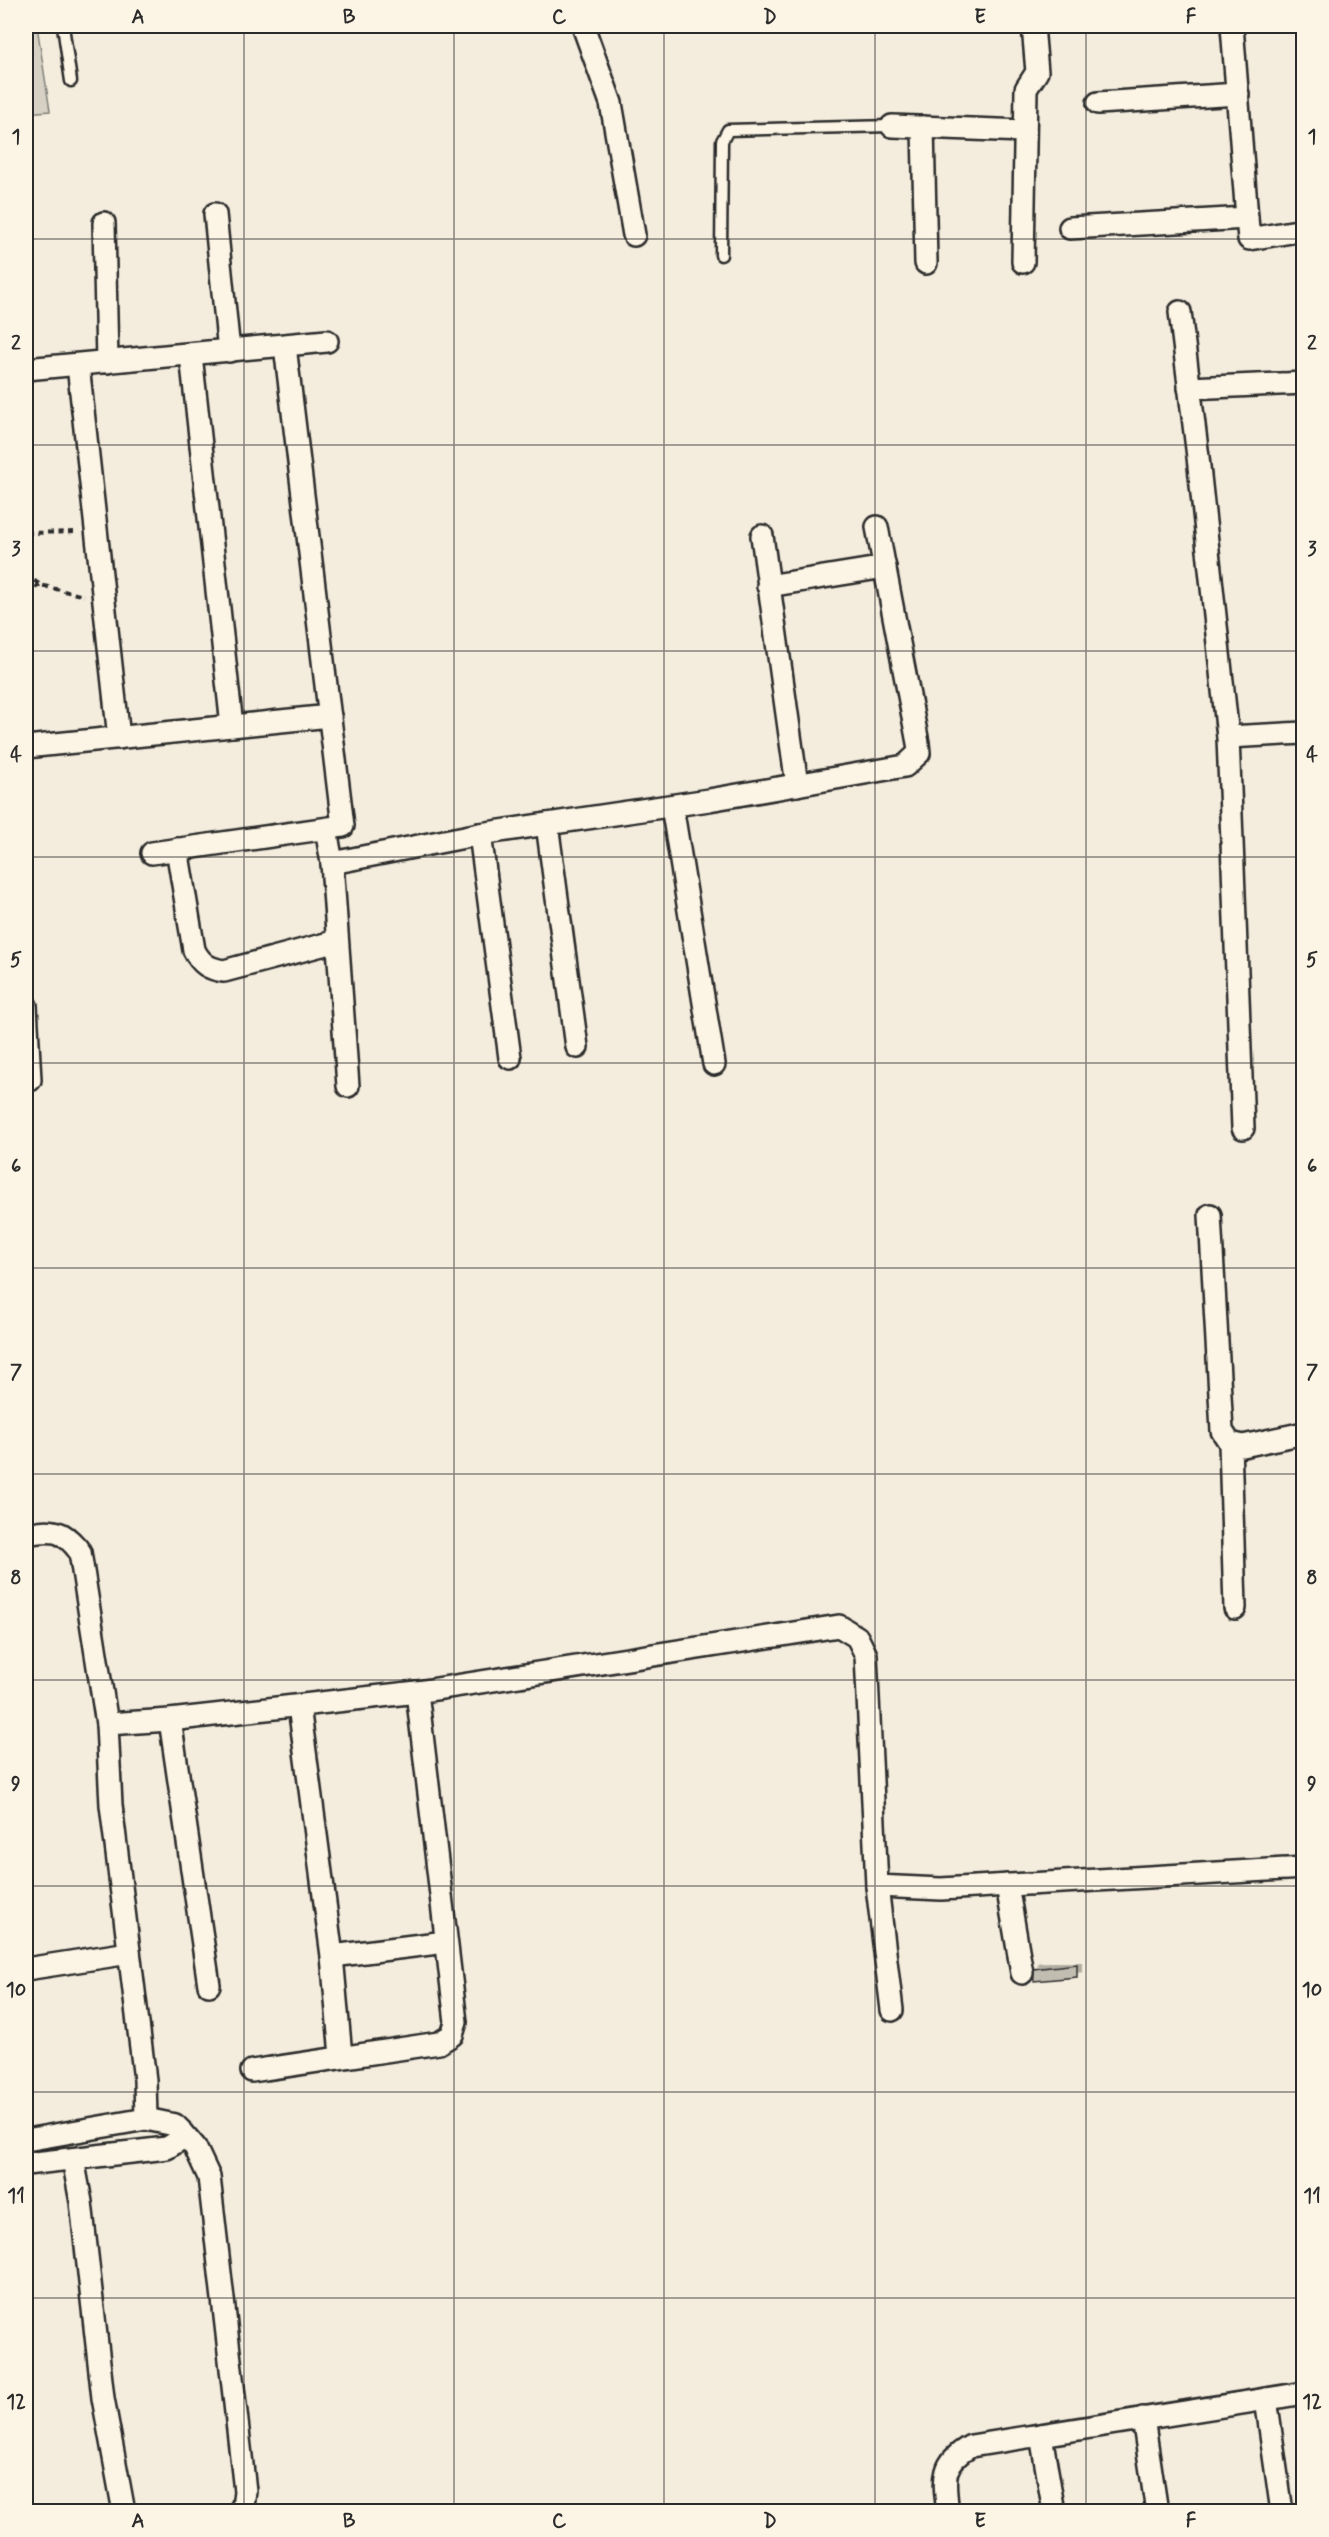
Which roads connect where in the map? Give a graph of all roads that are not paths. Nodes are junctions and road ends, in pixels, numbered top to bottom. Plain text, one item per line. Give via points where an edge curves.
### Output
1 (63, 26) edge
2 (583, 26) edge
3 (1033, 26) edge
4 (1232, 26) edge
5 (71, 81) dead end
6 (1238, 94) junction
7 (1098, 103) dead end
8 (892, 126) joint
9 (923, 127) junction
10 (1025, 131) junction
11 (215, 213) dead end
12 (1247, 218) junction
13 (104, 223) dead end
14 (1070, 228) dead end
15 (1304, 230) edge
16 (634, 235) dead end
17 (721, 255) dead end
18 (1023, 261) dead end
19 (926, 263) dead end
20 (1180, 312) dead end
21 (327, 341) dead end
22 (285, 346) junction
23 (229, 351) junction
24 (191, 355) junction
25 (107, 362) junction
26 (78, 365) junction
27 (26, 369) edge
28 (1304, 383) edge
29 (1189, 388) junction
30 (877, 527) dead end
31 (762, 536) dead end
32 (885, 567) junction
33 (768, 586) junction
34 (330, 716) junction
35 (231, 726) junction
36 (1304, 733) edge
37 (1228, 737) junction
38 (119, 738) junction
39 (26, 747) edge
40 (797, 785) junction
41 (672, 806) junction
42 (547, 824) junction
43 (326, 829) junction
44 (480, 834) junction
45 (177, 849) junction
46 (152, 853) dead end
47 (332, 863) junction
48 (337, 941) junction
49 (26, 1006) edge
50 (577, 1047) dead end
51 (510, 1058) dead end
52 (714, 1064) dead end
53 (26, 1081) edge
54 (348, 1086) dead end
55 (1243, 1128) dead end
56 (1210, 1215) dead end
57 (1304, 1433) edge
58 (1230, 1443) junction
59 (26, 1534) edge
60 (1235, 1608) dead end
61 (417, 1692) junction
62 (299, 1706) junction
63 (170, 1720) junction
64 (107, 1724) junction
65 (1304, 1868) edge
66 (1007, 1885) junction
67 (877, 1886) junction
68 (446, 1942) junction
69 (129, 1953) junction
70 (332, 1956) junction
71 (26, 1969) edge
72 (1022, 1972) dead end
73 (209, 1985) dead end
74 (892, 2010) dead end
75 (341, 2056) junction
76 (252, 2071) dead end
77 (146, 2119) junction
78 (179, 2133) junction
79 (26, 2140) edge
80 (73, 2159) junction
81 (26, 2164) edge
82 (1304, 2393) edge
83 (1266, 2399) junction
84 (1143, 2418) junction
85 (1041, 2435) junction
86 (124, 2511) edge
87 (238, 2511) edge
88 (948, 2511) edge
89 (1053, 2511) edge
90 (1158, 2511) edge
91 (1282, 2511) edge

1 - 5 lane
2 - 16 street via 611,103
3 - 10 street via 1037,72 1026,89
4 - 6 street
6 - 7 street
6 - 12 street
8 - 9 street
8 - 17 lane via 728,130 722,141
9 - 10 street
9 - 19 street
10 - 18 street
11 - 23 street
12 - 14 street
12 - 15 street via 1249,239
13 - 25 street
20 - 29 street
21 - 22 street
22 - 23 street
22 - 34 street
23 - 24 street
24 - 25 street
24 - 35 street
25 - 26 street
26 - 27 street
26 - 38 street
28 - 29 street
29 - 37 street
30 - 32 street
31 - 33 street
32 - 33 street
32 - 40 street via 918,753 905,765
33 - 40 street
34 - 35 street
34 - 43 street via 343,826
35 - 38 street
36 - 37 street
37 - 55 street
38 - 39 street
40 - 41 street
41 - 42 street
41 - 52 street
42 - 44 street
42 - 50 street
43 - 45 street
43 - 47 street
44 - 47 street
44 - 51 street
45 - 46 street
45 - 48 street via 194,950 209,969 224,971
47 - 48 street
48 - 54 street
49 - 53 street via 30,1080
56 - 58 street via 1220,1417 1222,1431
57 - 58 street via 1243,1446
58 - 60 street
59 - 64 street via 49,1530 69,1537 80,1552
61 - 62 street
61 - 67 street via 839,1626 857,1637 867,1655
61 - 68 street
62 - 63 street
62 - 70 street
63 - 64 street
63 - 73 street
64 - 69 street via 111,1804
65 - 66 street
66 - 67 street via 941,1889
66 - 72 street
67 - 74 street
68 - 70 street
68 - 75 street via 456,2022 452,2035 439,2043
69 - 71 street
69 - 77 street
70 - 75 street
75 - 76 street
77 - 78 street
77 - 79 street
78 - 80 street via 167,2148
78 - 87 street via 195,2147 209,2177 245,2491 243,2507
80 - 81 street
80 - 86 street via 103,2398
82 - 83 street
83 - 84 street
83 - 91 street
84 - 85 street
84 - 90 street
85 - 88 street via 971,2446 958,2453 949,2464 944,2482
85 - 89 street

